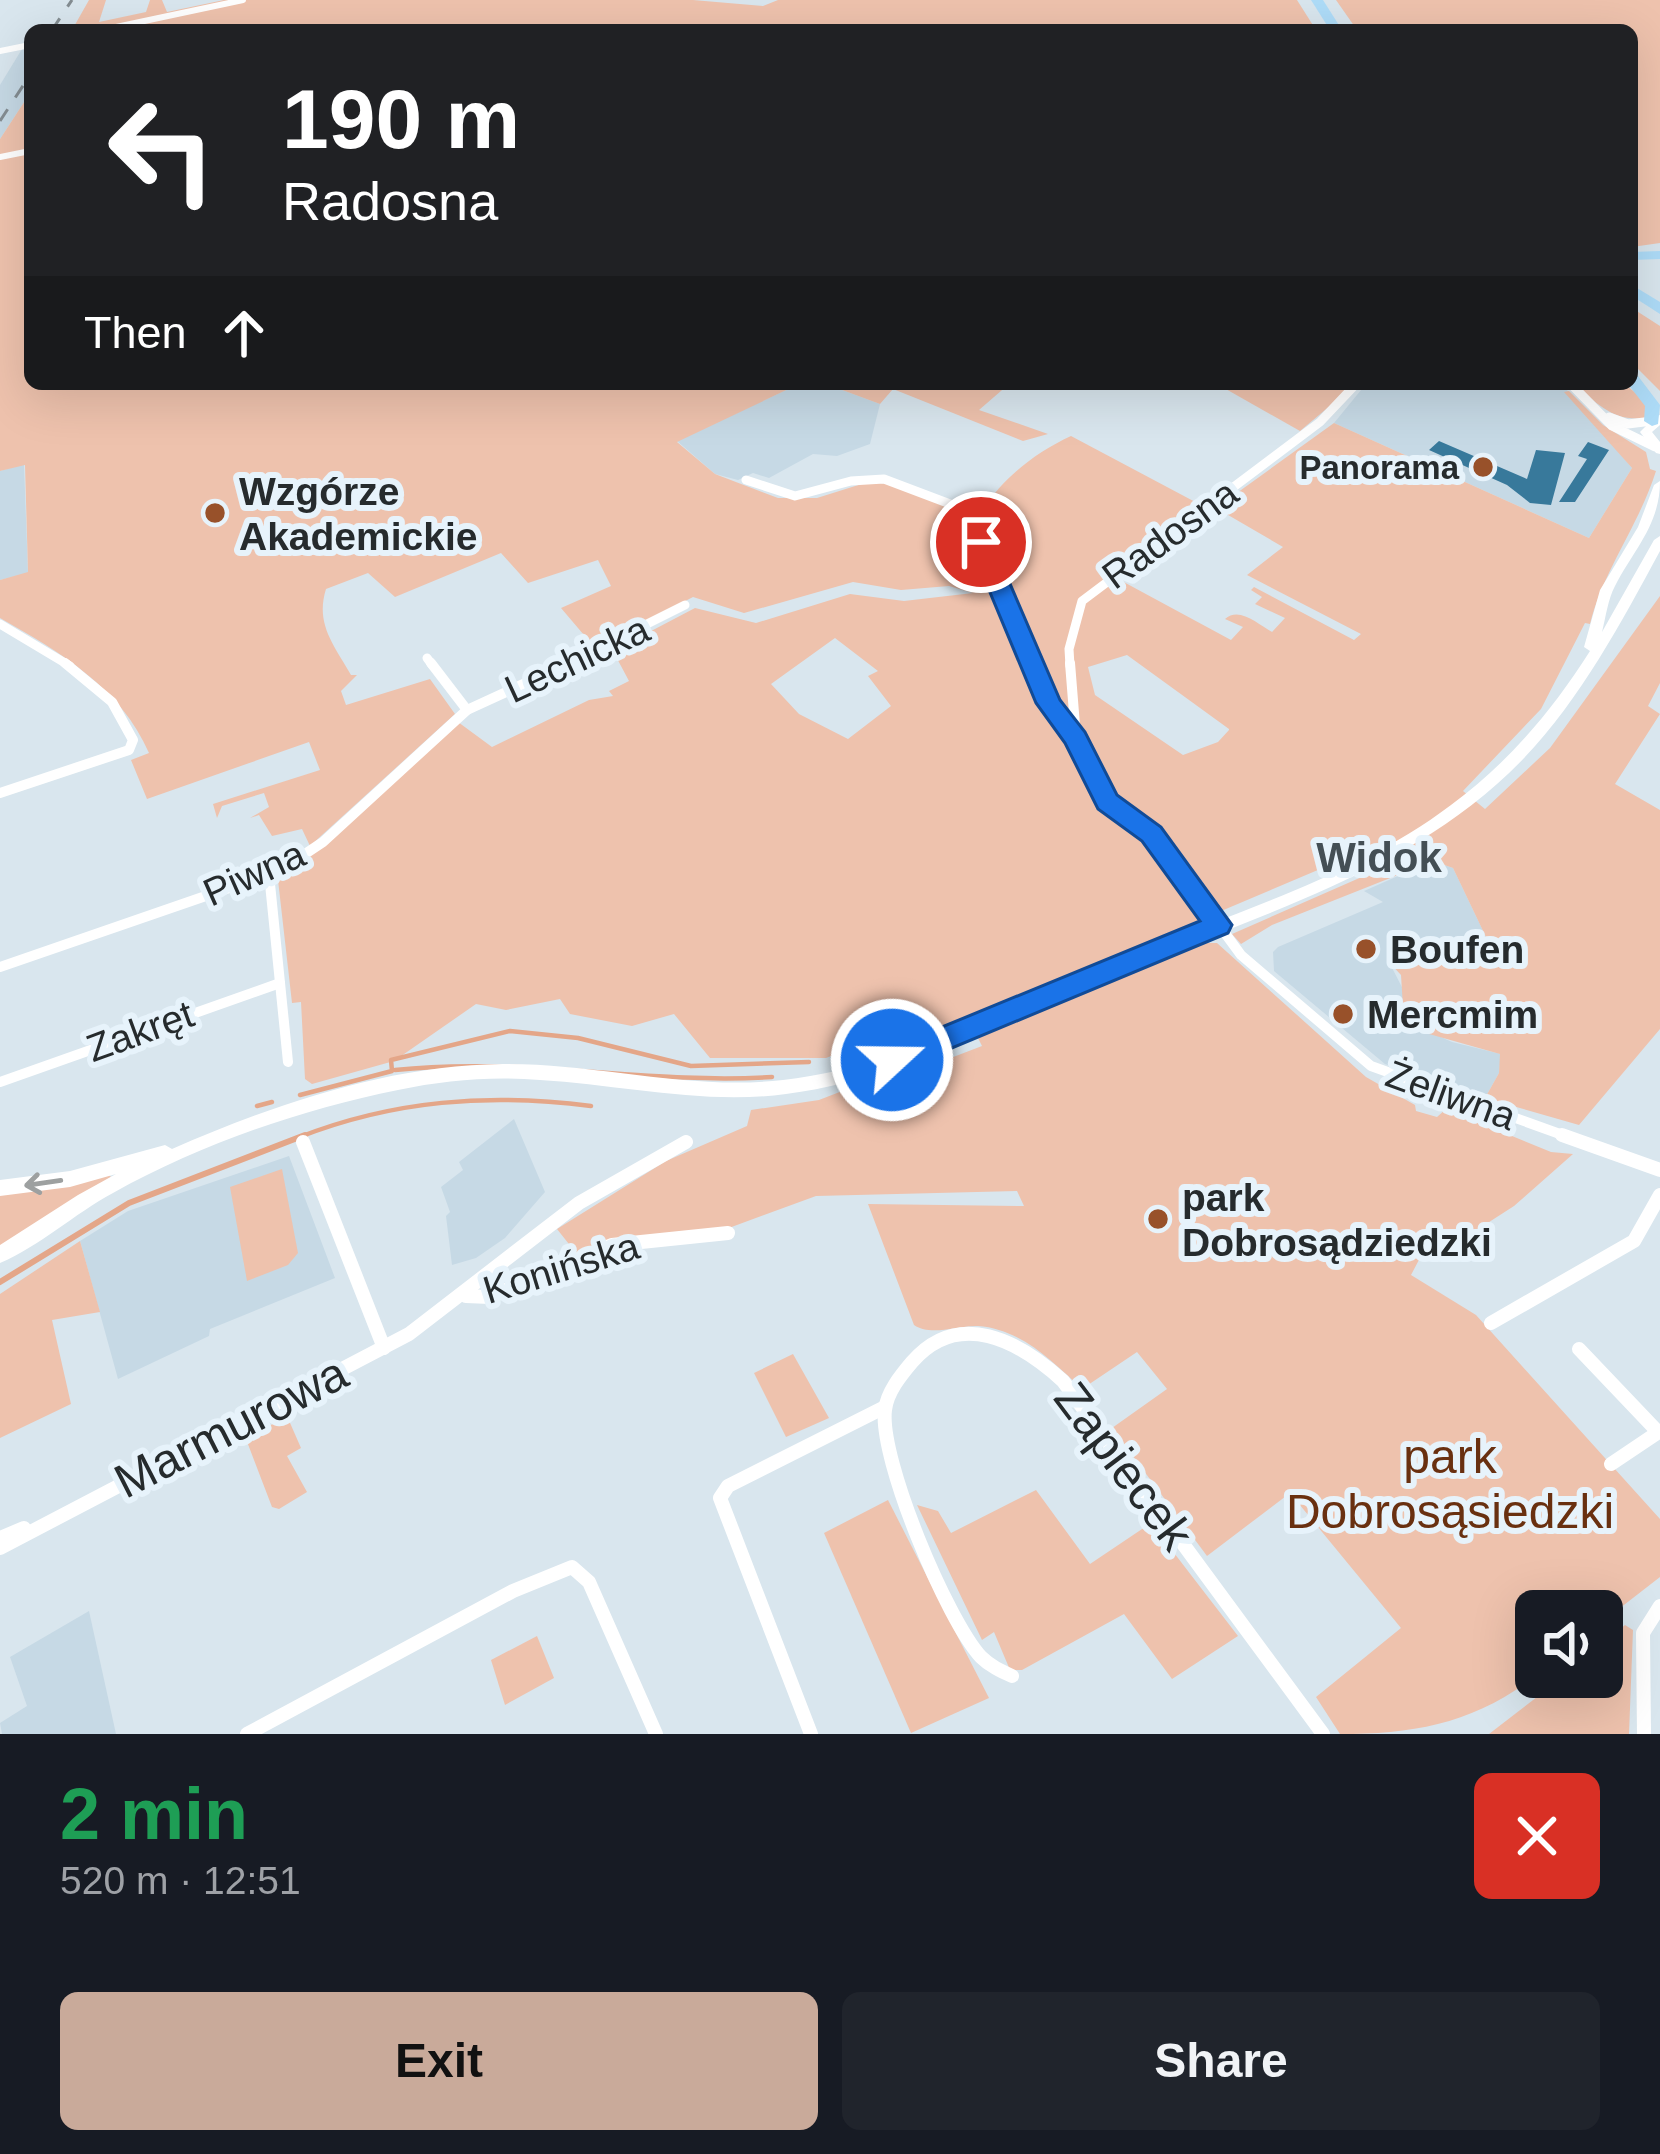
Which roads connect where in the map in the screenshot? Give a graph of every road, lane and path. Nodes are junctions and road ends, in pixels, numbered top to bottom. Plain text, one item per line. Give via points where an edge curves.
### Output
1 (243, 0) edge
2 (130, 24) edge
3 (1638, 386) edge
4 (1350, 390) edge
5 (1576, 390) edge
6 (1587, 400) junction
7 (1655, 420) edge
8 (1658, 449) edge
9 (746, 480) dead end
10 (1660, 485) edge
11 (1660, 540) edge
12 (685, 605) dead end
13 (0, 624) edge
14 (427, 658) dead end
15 (1582, 666) junction
16 (467, 710) junction
17 (1076, 738) junction
18 (0, 794) edge
19 (268, 874) junction
20 (1218, 925) junction
21 (0, 967) edge
22 (280, 982) junction
23 (288, 1062) dead end
24 (0, 1082) edge
25 (237, 1132) junction
26 (303, 1142) dead end
27 (686, 1142) dead end
28 (1660, 1170) edge
29 (0, 1188) edge
30 (1660, 1195) edge
31 (728, 1233) dead end
32 (0, 1255) edge
33 (466, 1296) junction
34 (1491, 1323) dead end
35 (384, 1348) junction
36 (1579, 1349) dead end
37 (885, 1407) junction
38 (1659, 1431) edge
39 (1611, 1464) dead end
40 (77, 1506) junction
41 (0, 1538) edge
42 (0, 1548) edge
43 (1660, 1606) edge
44 (1653, 1626) edge
45 (1012, 1676) dead end
46 (248, 1734) edge
47 (655, 1734) edge
48 (812, 1734) edge
49 (1323, 1734) edge
50 (1644, 1734) edge

1 - 2 street
3 - 7 highway
4 - 17 street, Radosna via 1320,422 1082,601 1069,649
5 - 6 street
6 - 7 street via 1620,422
6 - 8 street via 1616,428
7 - 8 main road via 1646,433
9 - 17 street via 802,496 862,479 948,500 969,518 1048,703
10 - 15 main road via 1606,590
11 - 15 main road
12 - 16 street, Lechicka
13 - 18 street via 85,680 124,718 133,740 130,750
14 - 16 street
15 - 20 main road via 1530,744 1456,810 1369,861
16 - 19 street, Piwna via 322,842
17 - 20 street, Radosna via 1108,802 1152,834
19 - 21 street, Piwna
19 - 22 street
20 - 25 main road via 918,1051 822,1081 748,1091 545,1073 445,1075 358,1092
20 - 28 street, Żeliwna via 1241,955 1380,1071
22 - 23 street
22 - 24 street, Zakręt
25 -> 29 main road via 70,1179
25 - 32 main road via 115,1183
26 - 35 street, Marmurowa
27 - 33 street via 580,1203
30 - 34 street via 1634,1241
31 - 33 street, Konińska via 612,1245 490,1297
33 - 35 street, Marmurowa
35 - 40 street, Marmurowa
36 - 38 street
37 - 45 street via 888,1456 902,1494 975,1651
37 - 48 street via 728,1486 720,1498
37 - 49 street, Zapiecek via 933,1340 969,1331 1023,1346 1086,1409
38 - 39 street
40 - 41 street, Marmurowa
40 - 42 street, Marmurowa
43 - 44 street
44 - 50 street
46 - 47 street via 562,1569 584,1574

